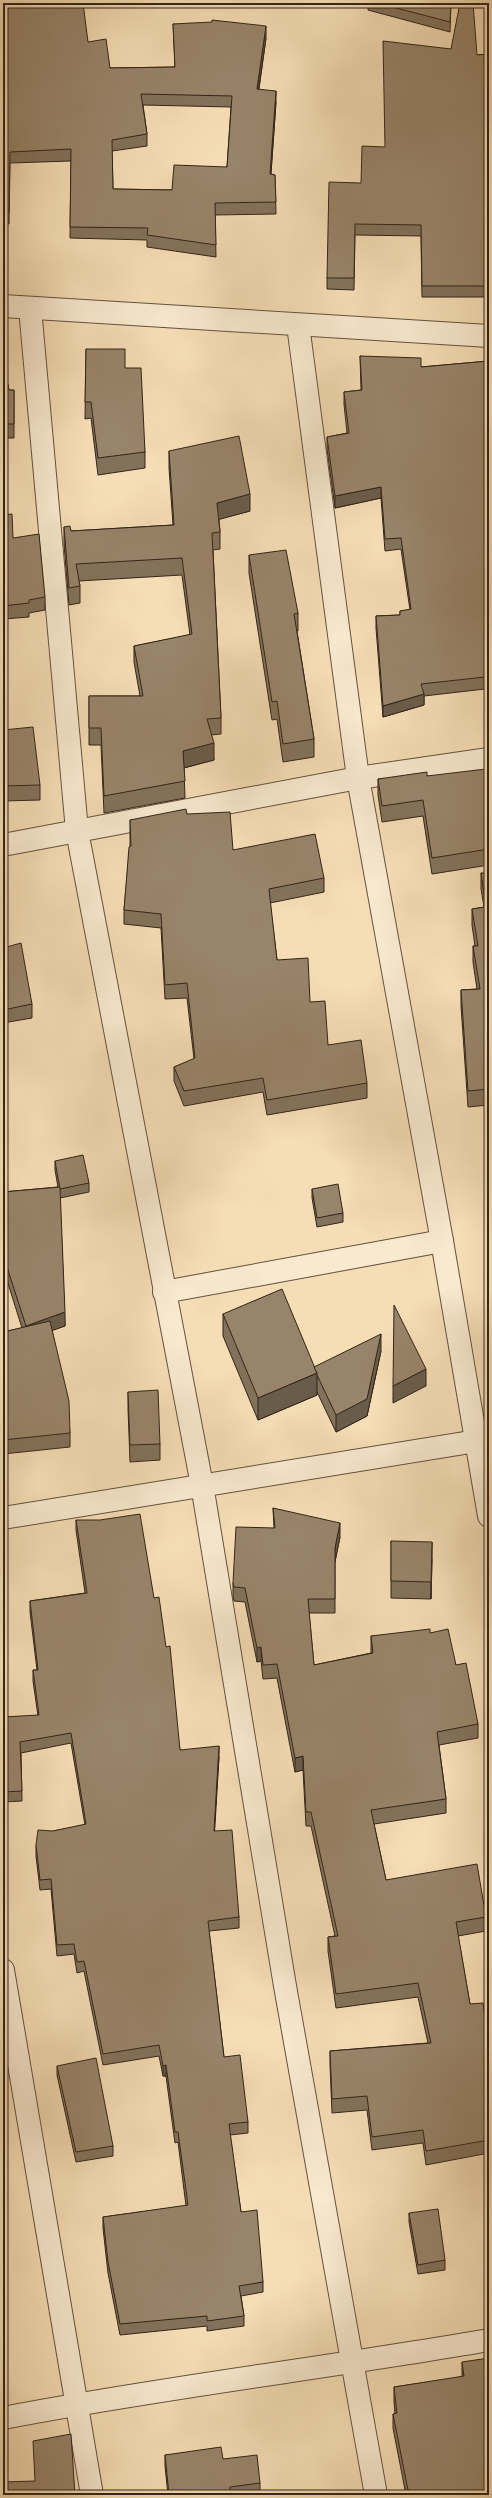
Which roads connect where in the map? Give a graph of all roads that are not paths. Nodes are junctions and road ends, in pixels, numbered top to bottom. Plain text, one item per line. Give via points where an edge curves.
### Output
1 (3, 306) edge
2 (30, 308) junction
3 (298, 325) junction
4 (489, 336) edge
5 (489, 759) edge
6 (358, 778) junction
7 (77, 831) junction
8 (3, 845) edge
9 (442, 1241) junction
10 (164, 1292) junction
11 (483, 1440) edge
12 (202, 1485) junction
13 (489, 1516) edge
14 (3, 1518) edge
15 (3, 1970) edge
16 (489, 2340) edge
17 (353, 2363) junction
18 (76, 2404) junction
19 (3, 2418) edge
20 (92, 2495) edge
21 (376, 2495) edge

1 - 2 street
2 - 3 street
2 - 7 street
3 - 4 street
3 - 6 street
5 - 6 street
6 - 7 street
6 - 9 street
7 - 8 street
7 - 10 street
9 - 10 street
9 - 11 street
10 - 12 street
11 - 12 street
11 - 13 street
12 - 14 street
12 - 17 street via 285,1986
15 - 18 street
16 - 17 street
17 - 18 street
17 - 21 street
18 - 19 street
18 - 20 street

